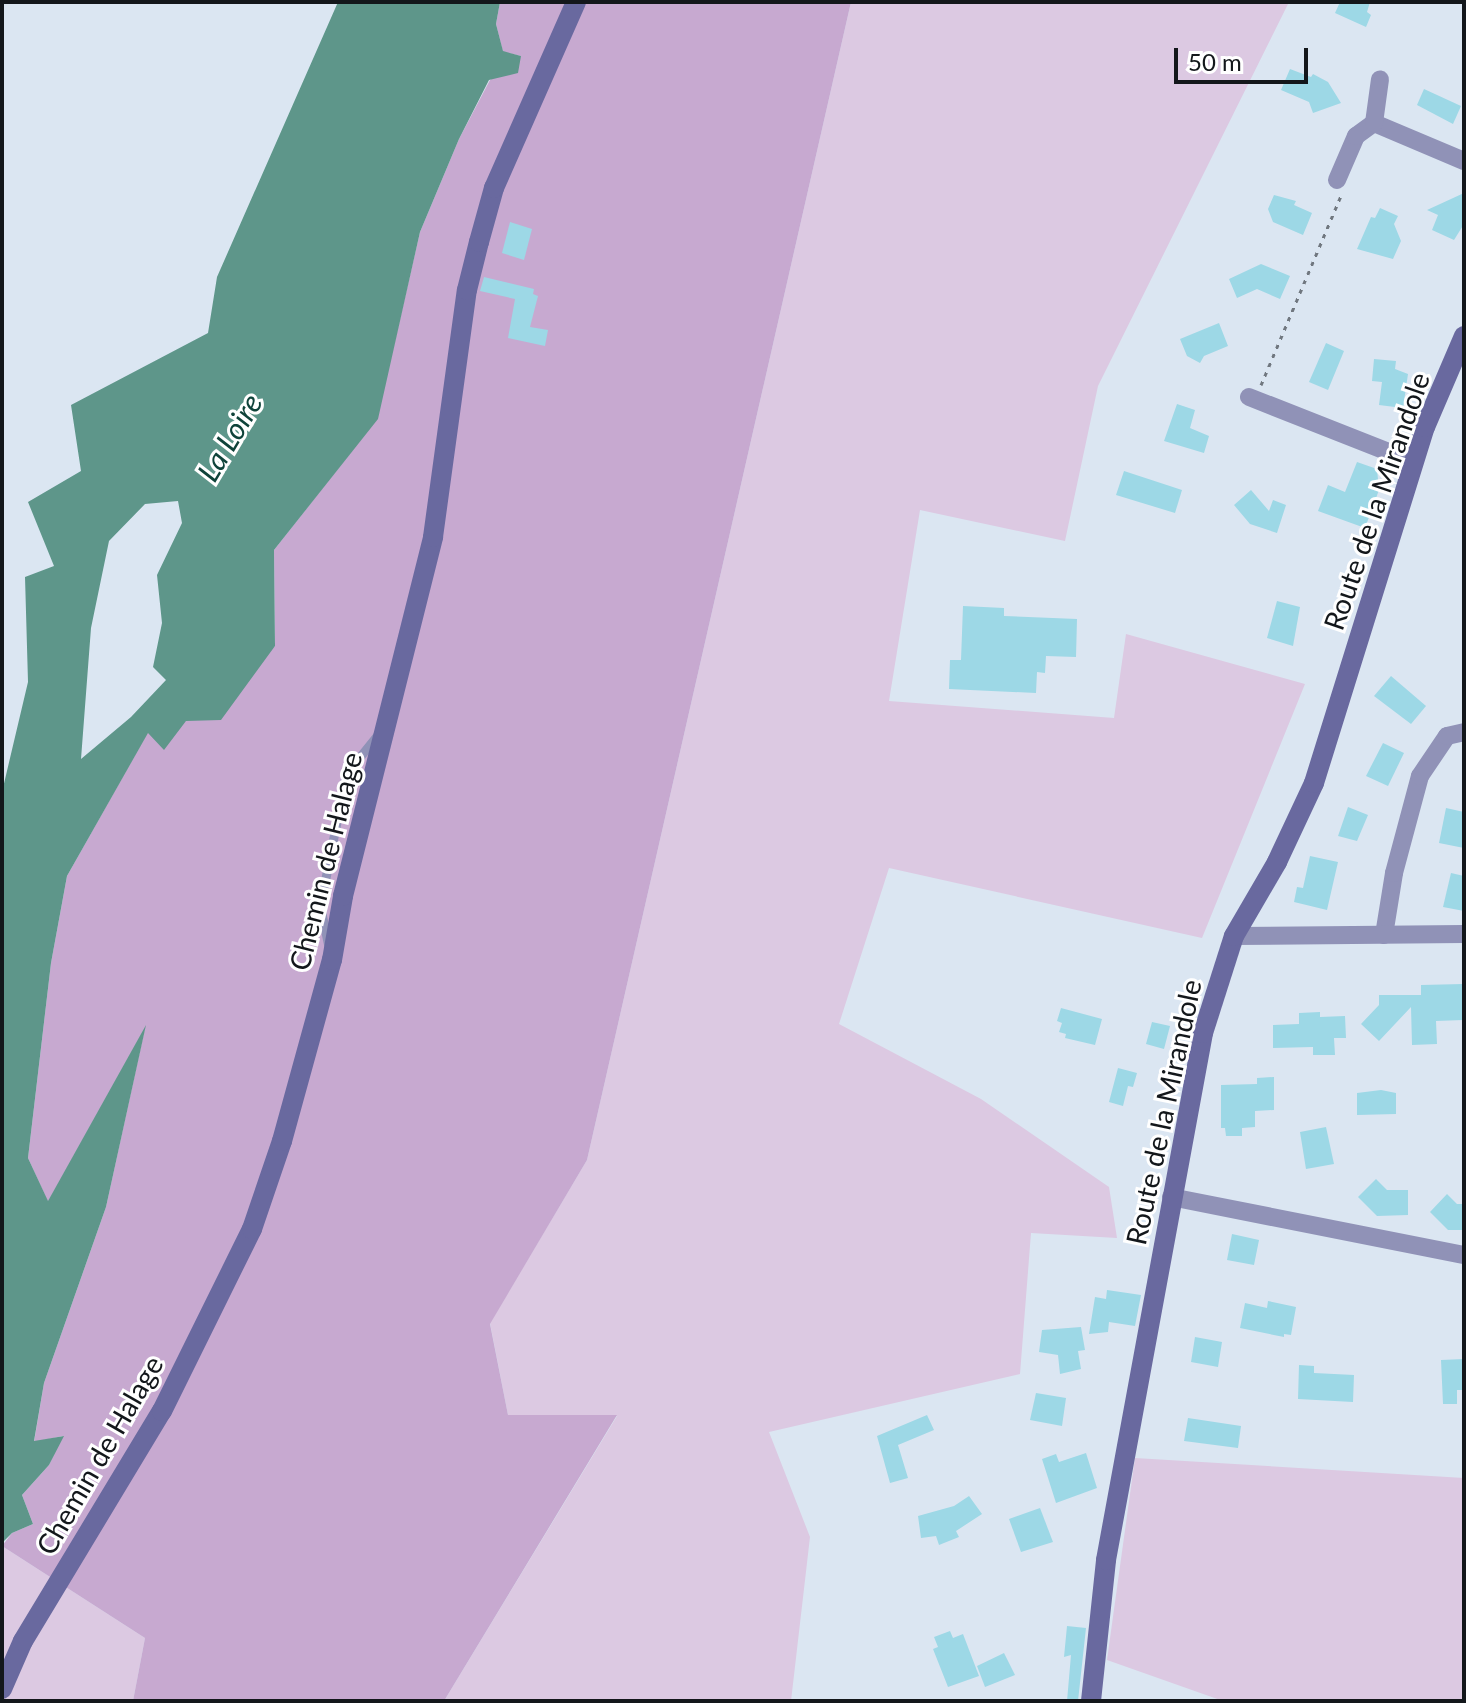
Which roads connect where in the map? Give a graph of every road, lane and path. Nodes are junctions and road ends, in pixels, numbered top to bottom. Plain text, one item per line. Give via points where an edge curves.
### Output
1 (576, 2) edge
2 (1380, 79) dead end
3 (1374, 123) junction
4 (1464, 161) edge
5 (1341, 182) joint
6 (1464, 336) edge
7 (1252, 398) joint
8 (1414, 462) junction
9 (1464, 732) edge
10 (1464, 934) edge
11 (1384, 935) junction
12 (1234, 936) junction
13 (1171, 1197) junction
14 (1464, 1255) edge
15 (2, 1689) edge
16 (1091, 1701) edge

1 - 15 main road, Chemin de Halage via 494,188 479,242 465,303 433,537 343,896 332,960 282,1141 252,1229 162,1411 23,1641
2 - 3 street
3 - 4 street
3 - 5 street via 1356,136
5 - 7 path
6 - 8 main road, Route de la Mirandole
7 - 8 street
8 - 12 main road, Route de la Mirandole via 1314,783
9 - 11 street via 1447,736 1420,776
10 - 11 street
11 - 12 street
12 - 13 main road, Route de la Mirandole via 1203,1033
13 - 14 street
13 - 16 main road, Route de la Mirandole via 1106,1560

